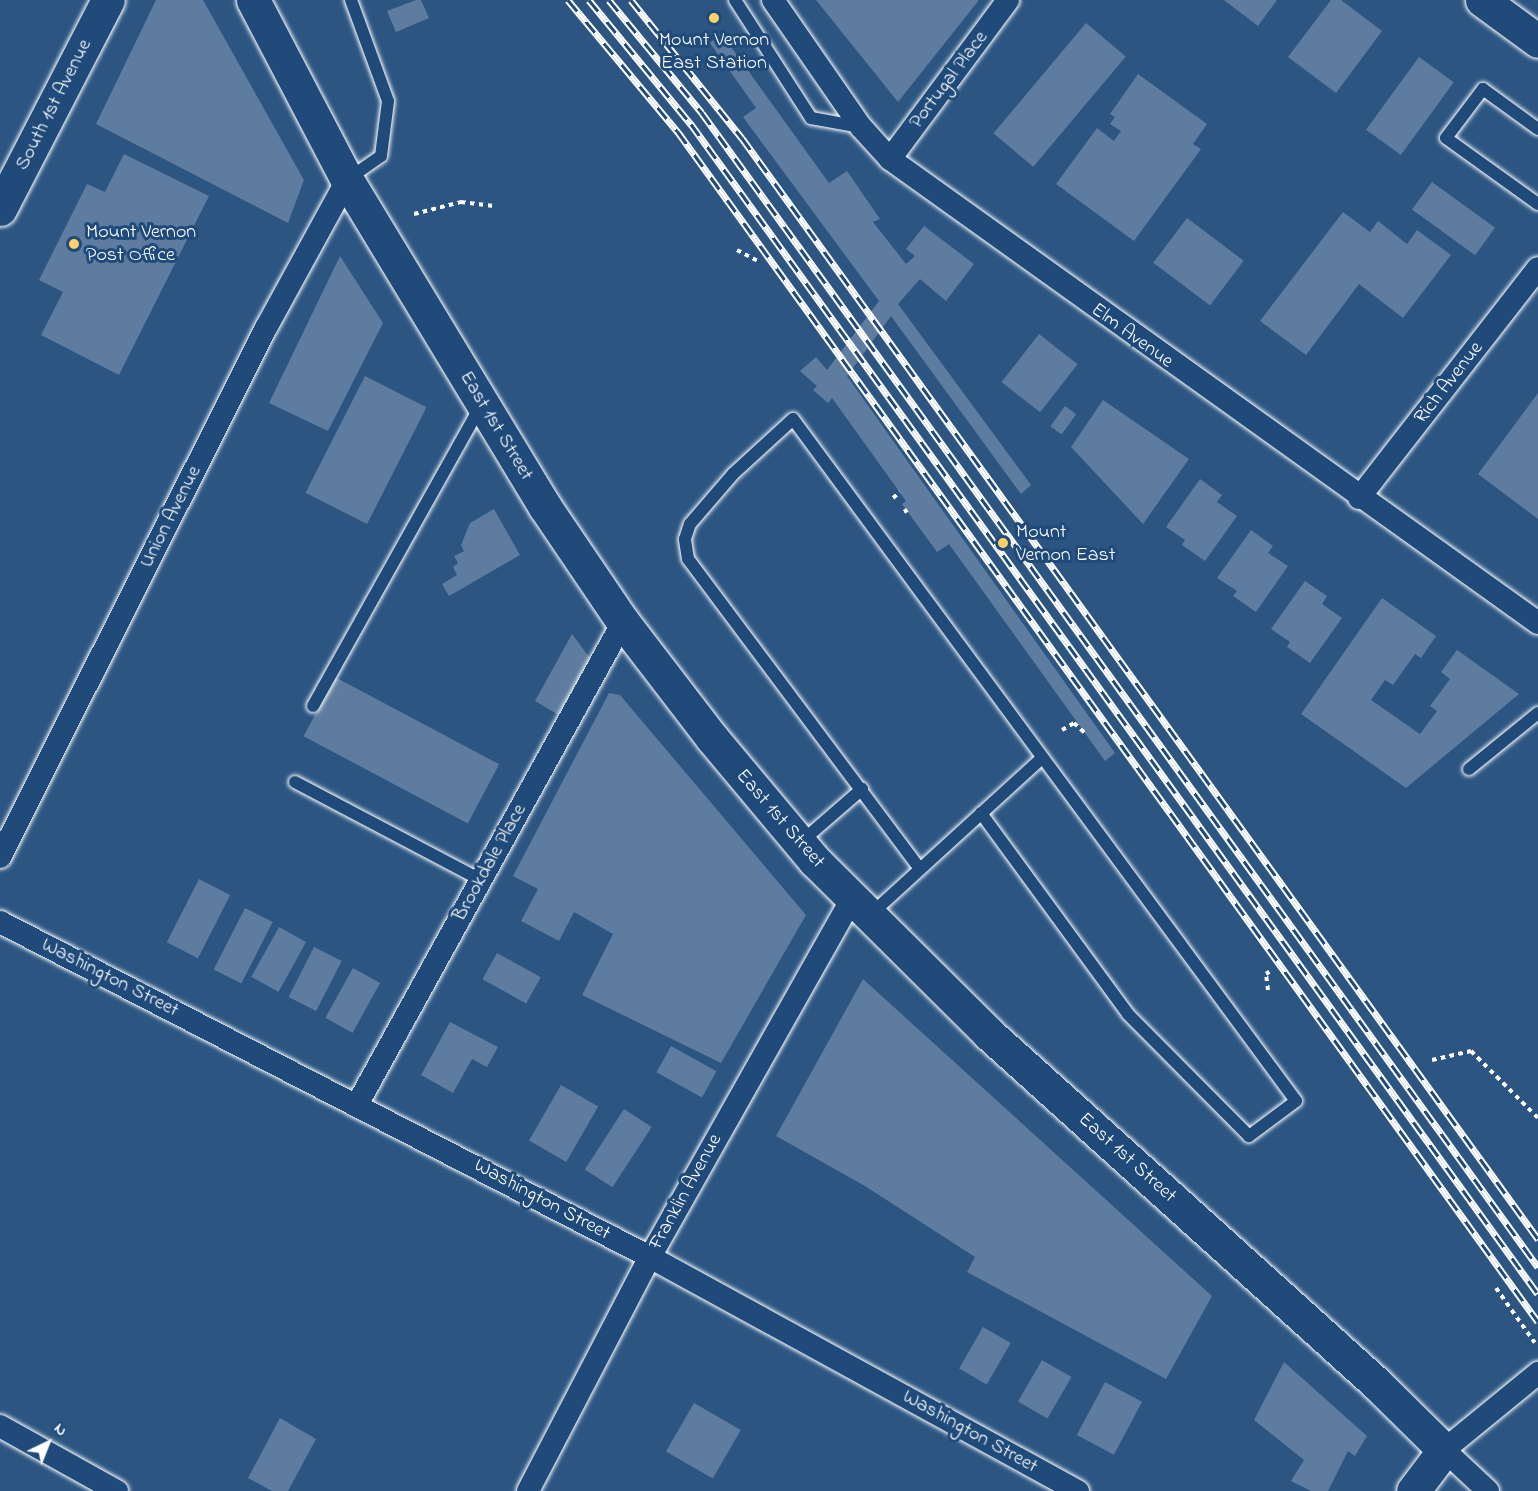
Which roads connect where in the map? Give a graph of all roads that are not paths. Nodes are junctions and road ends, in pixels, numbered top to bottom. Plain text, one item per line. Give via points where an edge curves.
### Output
1 (108, 0) edge
2 (253, 0) edge
3 (351, 0) edge
4 (735, 0) edge
5 (773, 0) edge
6 (1008, 0) edge
7 (1482, 0) edge
8 (1538, 40) edge
9 (861, 127) junction
10 (1538, 129) edge
11 (890, 159) junction
12 (347, 180) junction
13 (1538, 204) edge
14 (0, 209) edge
15 (1538, 267) edge
16 (482, 403) junction
17 (1359, 498) junction
18 (623, 622) junction
19 (1538, 623) edge
20 (313, 706) dead end
21 (1538, 713) edge
22 (1042, 758) junction
23 (1468, 770) dead end
24 (295, 782) dead end
25 (862, 789) junction
26 (981, 813) junction
27 (800, 843) junction
28 (0, 857) edge
29 (920, 869) junction
30 (481, 880) junction
31 (861, 907) junction
32 (0, 922) edge
33 (358, 1103) junction
34 (650, 1257) junction
35 (1538, 1373) edge
36 (0, 1426) edge
37 (1444, 1450) junction
38 (117, 1491) edge
39 (528, 1491) edge
40 (1078, 1491) edge
41 (1413, 1491) edge
42 (1488, 1491) edge

1 - 14 main road, South 1st Avenue
2 - 12 main road, East 1st Street
3 - 12 lane via 388,100 381,156
4 - 9 lane via 811,117
5 - 9 street, Elm Avenue
6 - 11 street, Portugal Place
7 - 8 main road
9 - 11 street, Elm Avenue
10 - 13 lane via 1483,89 1446,138
11 - 17 street, Elm Avenue
12 - 16 main road, East 1st Street
12 - 28 street, Union Avenue via 266,328
15 - 17 street, Rich Avenue
16 - 18 main road, East 1st Street
16 - 20 lane
17 - 19 street, Elm Avenue
18 - 27 main road, East 1st Street via 712,738
18 - 30 street, Brookdale Place
21 - 23 lane
22 - 25 lane via 793,419 733,474 690,524 685,539 688,559
22 - 26 lane
22 - 26 lane via 1296,1101 1249,1136 1128,1014
24 - 30 lane
25 - 27 lane
25 - 29 lane
26 - 29 lane
27 - 31 main road, East 1st Street
29 - 31 lane
30 - 33 street, Brookdale Place
31 - 34 street, Franklin Avenue
31 - 37 main road, East 1st Street via 988,1033 1376,1383
32 - 33 street, Washington Street
33 - 34 street, Washington Street
34 - 39 street, Franklin Avenue
34 - 40 street, Washington Street
35 - 37 street
36 - 38 street
37 - 41 main road
37 - 42 street, East 1st Street

